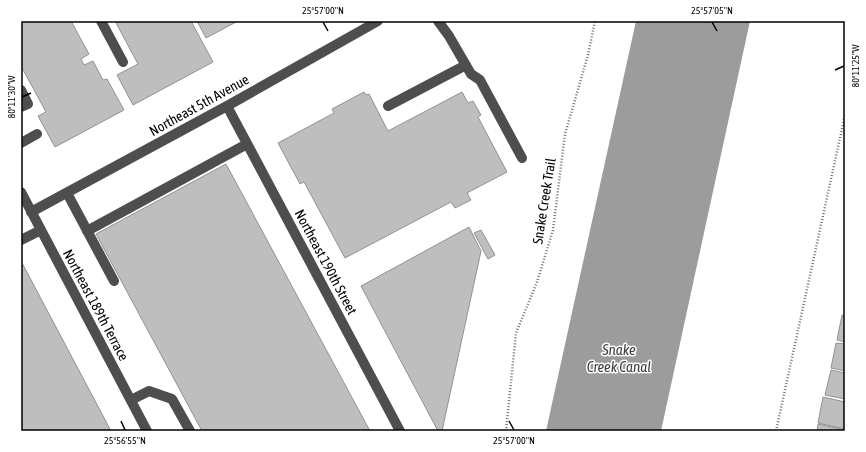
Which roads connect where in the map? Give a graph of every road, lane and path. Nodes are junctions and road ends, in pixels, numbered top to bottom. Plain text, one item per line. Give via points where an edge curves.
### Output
1 (101, 21) edge
2 (378, 21) edge
3 (438, 21) edge
4 (595, 21) edge
5 (123, 62) dead end
6 (466, 65) junction
7 (21, 90) edge
8 (226, 106) junction
9 (388, 106) dead end
10 (21, 107) edge
11 (845, 115) edge
12 (38, 134) dead end
13 (21, 143) edge
14 (247, 144) junction
15 (522, 158) dead end
16 (21, 192) edge
17 (67, 193) junction
18 (31, 212) junction
19 (41, 230) junction
20 (87, 231) junction
21 (21, 240) edge
22 (114, 281) dead end
23 (131, 400) junction
24 (147, 431) edge
25 (190, 431) edge
26 (400, 431) edge
27 (506, 431) edge
28 (776, 431) edge

1 - 5 street
2 - 8 street, Northeast 5th Avenue
3 - 6 street
4 - 27 path, Snake Creek Trail via 565,134 552,230 537,282 516,333
6 - 9 street
6 - 15 street via 471,74 480,80
7 - 10 street via 28,104
8 - 14 street, Northeast 190th Street
8 - 17 street, Northeast 5th Avenue
11 - 28 path
12 - 13 street
14 - 20 street
14 - 26 street, Northeast 190th Street
16 - 18 street, Northeast 189th Terrace
17 - 18 street, Northeast 5th Avenue
17 - 20 street
18 - 19 street, Northeast 189th Terrace
19 - 21 street
19 - 23 street, Northeast 189th Terrace
20 - 22 street
23 - 24 street, Northeast 189th Terrace
23 - 25 street via 149,391 172,399

